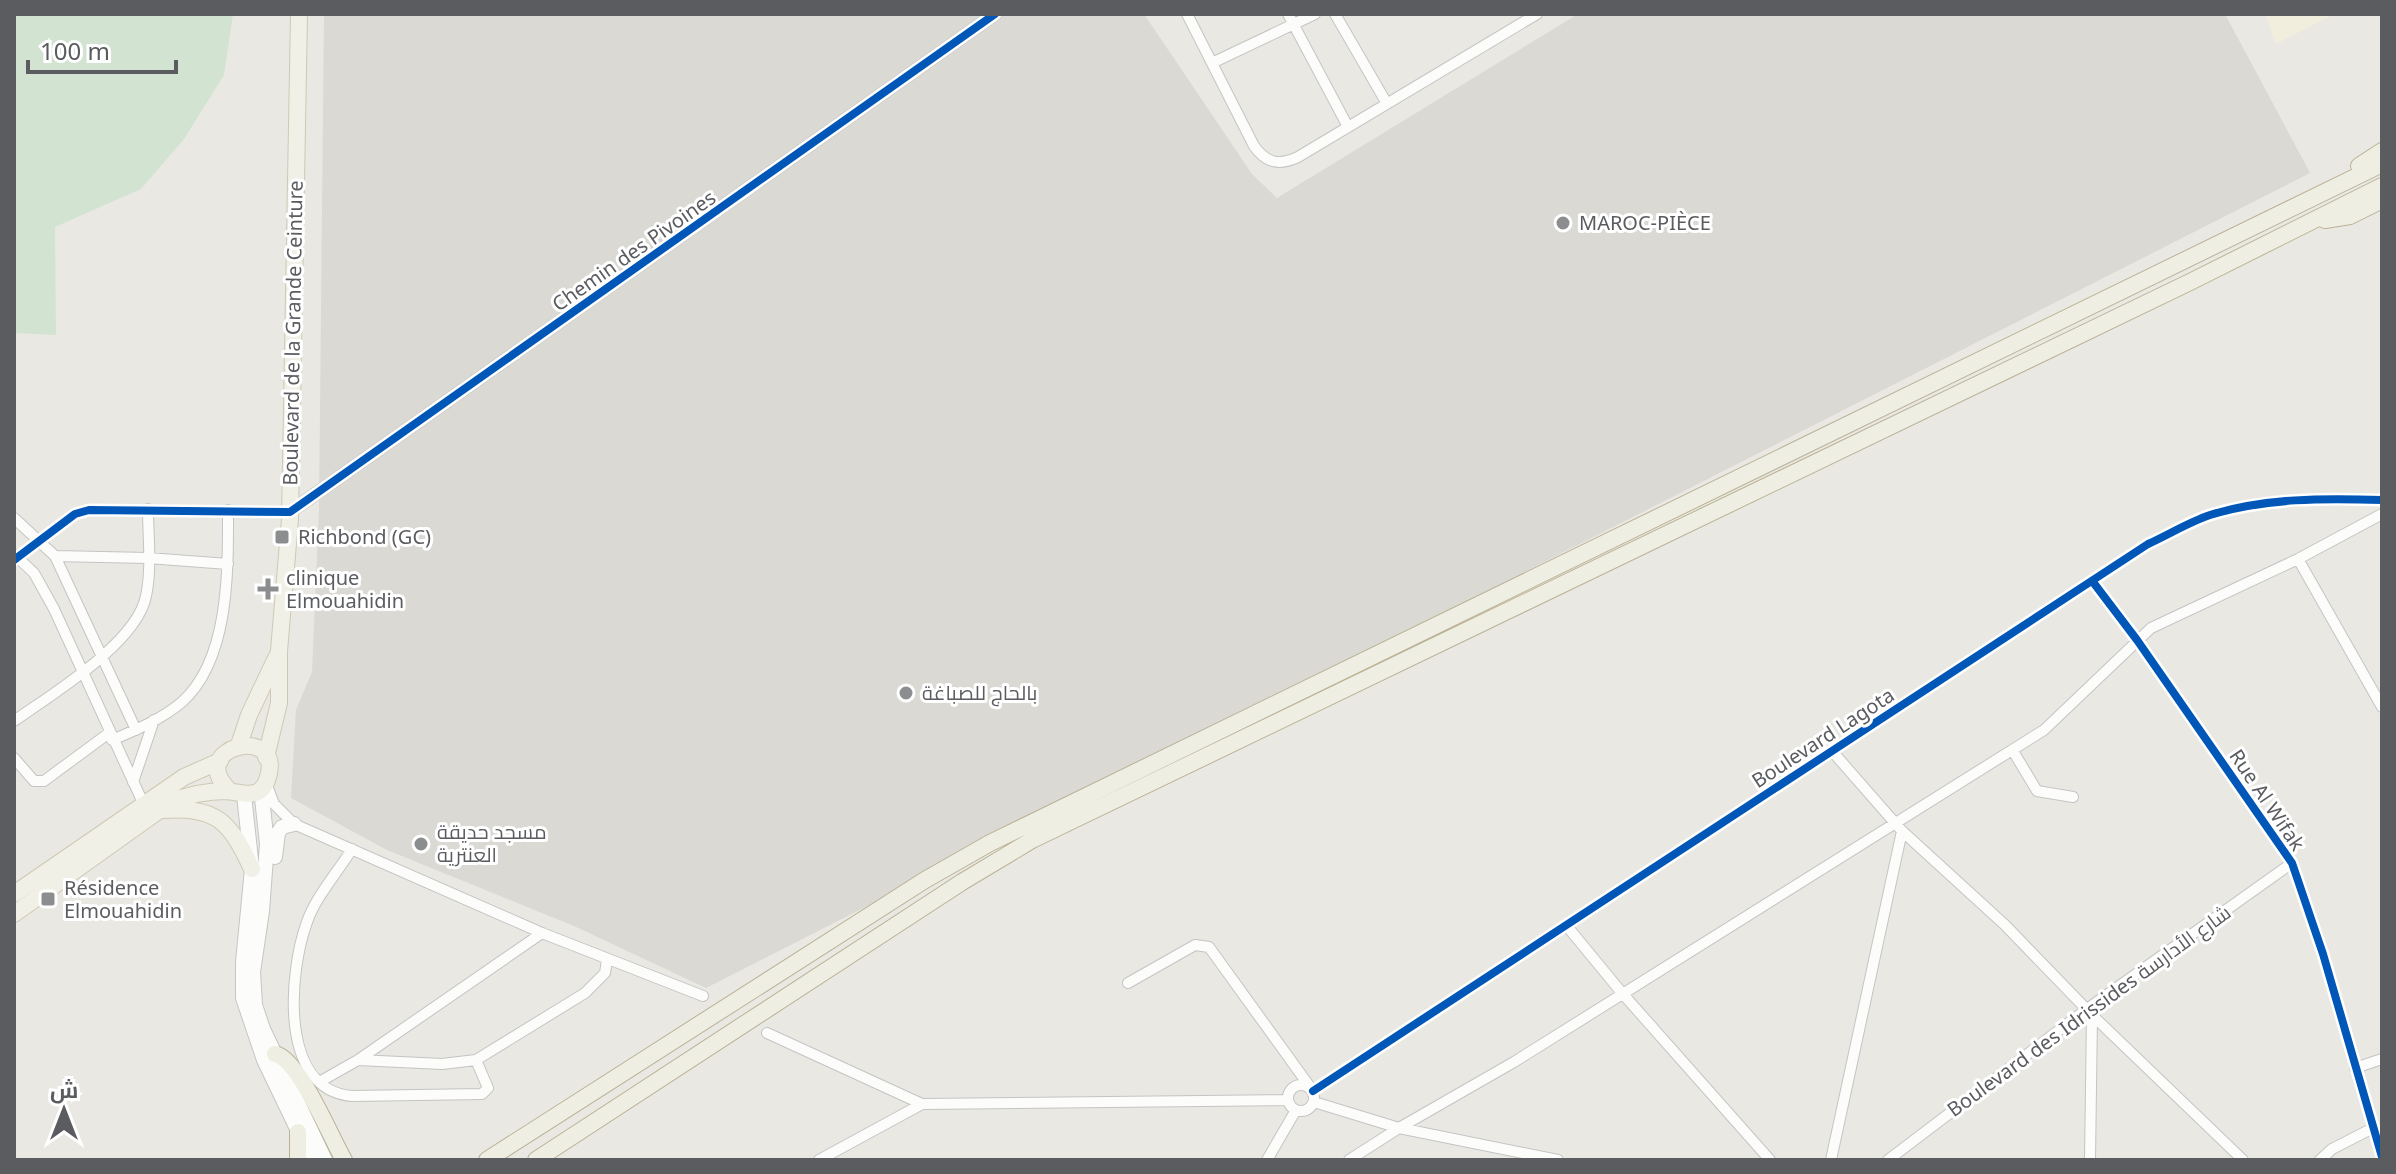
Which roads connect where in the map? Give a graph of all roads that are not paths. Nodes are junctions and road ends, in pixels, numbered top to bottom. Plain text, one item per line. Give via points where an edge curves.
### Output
1 (299, 14) edge
2 (995, 14) edge
3 (1187, 14) edge
4 (1315, 14) edge
5 (1335, 14) edge
6 (1537, 14) edge
7 (1290, 19) edge
8 (1212, 63) junction
9 (1386, 102) junction
10 (1347, 125) junction
11 (2382, 151) edge
12 (2382, 164) edge
13 (2382, 186) edge
14 (2311, 198) junction
15 (2382, 200) edge
16 (2315, 220) junction
17 (2382, 500) edge
18 (148, 509) junction
19 (228, 510) junction
20 (290, 512) junction
21 (2382, 514) edge
22 (14, 518) edge
23 (41, 540) junction
24 (55, 556) junction
25 (15, 557) edge
26 (148, 558) junction
27 (2298, 559) junction
28 (228, 564) junction
29 (2093, 582) junction
30 (2137, 640) junction
31 (279, 651) junction
32 (102, 658) junction
33 (82, 673) junction
34 (2382, 707) edge
35 (154, 720) junction
36 (14, 721) edge
37 (136, 730) junction
38 (111, 737) junction
39 (239, 745) junction
40 (1832, 751) junction
41 (2013, 751) junction
42 (266, 757) junction
43 (14, 758) edge
44 (220, 761) junction
45 (133, 782) junction
46 (263, 786) junction
47 (237, 793) junction
48 (2073, 797) dead end
49 (150, 808) junction
50 (294, 824) junction
51 (1899, 826) junction
52 (352, 849) junction
53 (2292, 863) junction
54 (252, 869) junction
55 (14, 894) edge
56 (262, 911) junction
57 (14, 914) edge
58 (1566, 925) junction
59 (542, 933) junction
60 (607, 960) junction
61 (1128, 983) dead end
62 (1622, 993) junction
63 (703, 996) dead end
64 (2090, 1012) junction
65 (767, 1033) dead end
66 (275, 1054) junction
67 (2382, 1059) edge
68 (358, 1060) junction
69 (476, 1060) junction
70 (2355, 1068) junction
71 (321, 1081) junction
72 (1312, 1093) junction
73 (1288, 1100) junction
74 (922, 1104) junction
75 (1296, 1110) junction
76 (1399, 1128) junction
77 (298, 1132) junction
78 (2377, 1134) edge
79 (2382, 1157) edge
80 (1269, 1159) edge
81 (298, 1160) edge
82 (312, 1160) edge
83 (325, 1160) edge
84 (344, 1160) edge
85 (487, 1160) edge
86 (536, 1160) edge
87 (819, 1160) edge
88 (1349, 1160) edge
89 (1558, 1160) edge
90 (1770, 1160) edge
91 (1831, 1160) edge
92 (1888, 1160) edge
93 (2090, 1160) edge
94 (2243, 1160) edge
95 (2320, 1160) edge

1 - 20 main road, Boulevard de la Grande Ceinture
2 - 20 street, Chemin des Pivoines
3 - 8 street
4 - 7 street
5 - 9 street
6 - 9 street
7 - 8 street
7 - 10 street
8 - 10 street via 1254,146 1267,160 1293,160
9 - 10 street
11 - 14 highway
12 - 14 highway
13 - 16 highway
14 - 85 highway via 990,843
15 - 16 highway via 2342,218
16 - 86 highway via 1032,840
17 - 29 street, Boulevard Lagota via 2287,500 2207,516 2148,544
18 - 19 street
18 - 23 street via 75,514
18 - 26 street
19 - 20 street
19 - 28 street
20 - 31 main road, Boulevard de la Grande Ceinture
21 - 27 street
22 - 23 street
23 - 24 street
23 - 25 street
24 - 26 street
24 - 32 street
25 - 33 street via 41,584
26 - 28 street
26 - 32 street via 146,599
27 - 30 street via 2163,621
27 - 34 street
28 - 35 street via 212,653 184,700
29 - 30 street, Rue Al Wifak
29 - 40 street, Boulevard Lagota
30 - 41 street via 2062,714
30 - 53 street, Rue Al Wifak
31 - 39 main road, Boulevard de la Grande Ceinture
31 - 42 main road, Boulevard de la Grande Ceinture via 279,703
32 - 33 street
32 - 37 street
33 - 36 street
33 - 38 street
35 - 37 street
35 - 45 street
37 - 38 street
38 - 43 street via 44,781 34,781
38 - 45 street
39 - 42 main road via 254,746
39 - 44 main road
40 - 51 street
40 - 58 street, Boulevard Lagota
41 - 48 street via 2037,791
41 - 51 street
42 - 46 main road via 269,774
44 - 47 main road via 220,778
44 - 49 main road via 184,777
45 - 49 street
46 - 47 main road
46 - 50 street
46 - 56 main road via 267,844
47 - 49 main road via 184,796
47 - 54 main road
49 - 54 main road via 188,809 218,818
49 - 55 main road
49 - 57 main road
50 - 52 street
50 - 56 main road via 278,833 271,893
51 - 62 street
51 - 64 street
51 - 91 street
52 - 59 street
52 - 71 street via 307,921 296,972 296,1042
53 - 64 street, Boulevard des Idrissides شارع الأدارسة
53 - 70 street, Rue Al Wifak
54 - 77 main road via 243,998 264,1060
56 - 66 main road via 253,990
58 - 62 street
58 - 72 street, Boulevard Lagota
59 - 60 street
59 - 68 street
60 - 63 street
60 - 69 street via 605,973 585,993
61 - 72 street via 1195,945 1209,947
62 - 76 street
62 - 90 street
64 - 92 street, Boulevard des Idrissides شارع الأدارسة
64 - 93 street
64 - 94 street
65 - 74 street
66 - 83 main road
66 - 84 highway via 298,1075
67 - 70 street
68 - 69 street
68 - 71 street
69 - 71 street via 488,1088 482,1094 342,1095
70 - 78 street, Rue Al Wifak
72 - 73 street via 1302,1084 1294,1086
72 - 75 street via 1305,1111
72 - 76 street
73 - 74 street
73 - 75 street
74 - 87 street
75 - 80 street
76 - 88 street
76 - 89 street
77 - 81 highway
77 - 82 main road
78 - 79 street, Rue Al Wifak
78 - 95 street via 2332,1149

